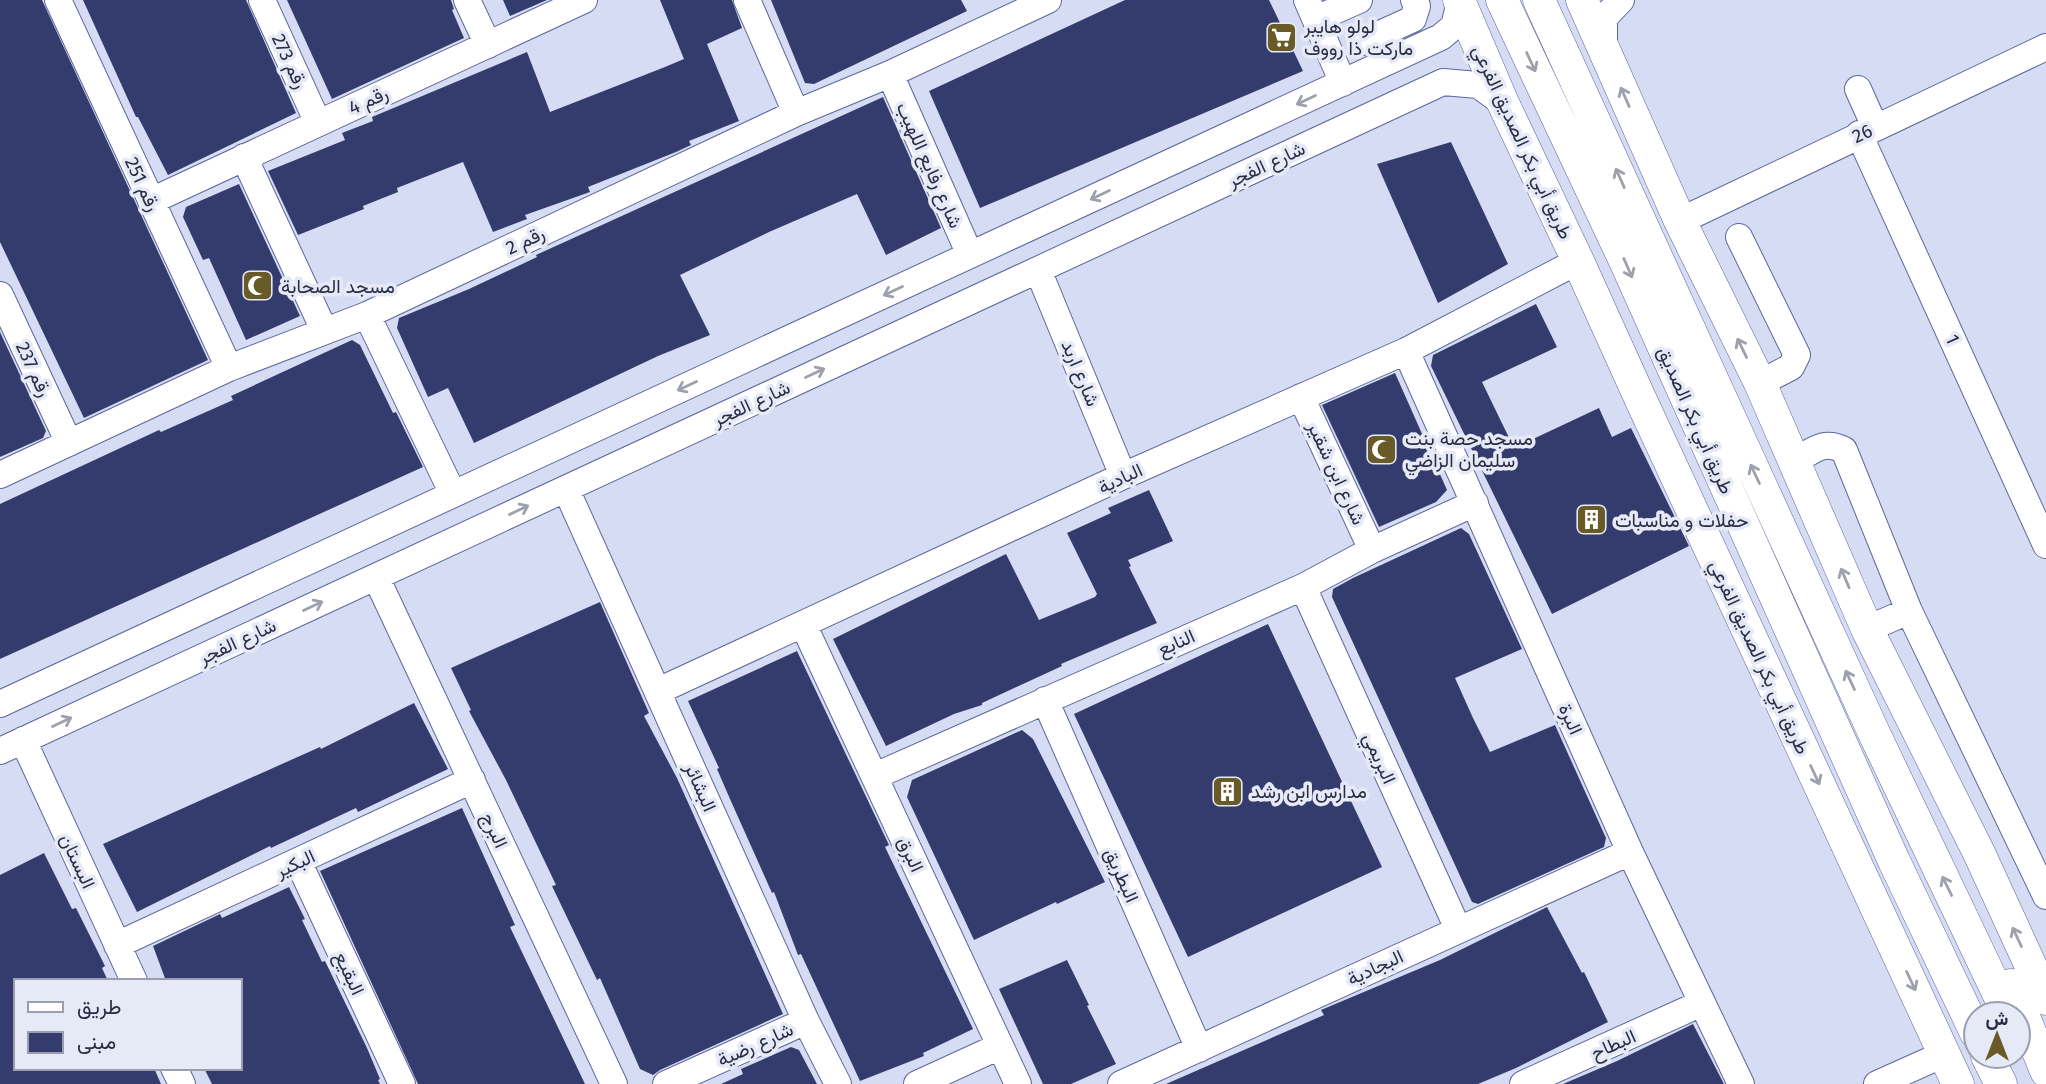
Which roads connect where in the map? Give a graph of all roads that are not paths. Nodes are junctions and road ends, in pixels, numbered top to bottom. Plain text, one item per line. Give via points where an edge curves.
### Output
1 (58, 0) edge
2 (262, 0) edge
3 (467, 0) edge
4 (584, 0) edge
5 (747, 0) edge
6 (1048, 0) edge
7 (1359, 0) edge
8 (1414, 0) edge
9 (1502, 0) edge
10 (1539, 0) edge
11 (1582, 0) edge
12 (1621, 0) edge
13 (1460, 1) edge
14 (1311, 10) edge
15 (1393, 16) dead end
16 (1362, 42) dead end
17 (488, 45) junction
18 (1327, 45) junction
19 (2046, 47) edge
20 (1604, 50) junction
21 (890, 74) junction
22 (1349, 80) junction
23 (1858, 89) dead end
24 (1503, 103) junction
25 (796, 113) junction
26 (1358, 122) junction
27 (318, 123) junction
28 (1867, 130) junction
29 (244, 157) junction
30 (151, 201) junction
31 (1680, 221) junction
32 (1739, 237) dead end
33 (970, 256) junction
34 (1578, 261) junction
35 (1038, 270) junction
36 (1, 299) edge
37 (367, 315) junction
38 (324, 330) junction
39 (1406, 351) junction
40 (229, 368) junction
41 (1760, 383) junction
42 (1301, 397) junction
43 (69, 443) junction
44 (1794, 461) junction
45 (0, 475) edge
46 (1123, 476) junction
47 (566, 489) junction
48 (453, 494) junction
49 (1475, 503) junction
50 (2046, 545) edge
51 (1372, 550) junction
52 (376, 577) junction
53 (1303, 587) junction
54 (1909, 611) junction
55 (803, 624) junction
56 (1867, 629) junction
57 (658, 691) junction
58 (1045, 700) junction
59 (0, 704) edge
60 (11, 746) edge
61 (875, 776) junction
62 (472, 780) junction
63 (2020, 838) junction
64 (1630, 852) junction
65 (1979, 853) junction
66 (298, 861) junction
67 (2046, 896) edge
68 (1458, 929) junction
69 (117, 945) junction
70 (133, 979) edge
71 (2046, 999) edge
72 (2001, 1000) edge
73 (1702, 1003) junction
74 (1962, 1004) edge
75 (1962, 1005) edge
76 (806, 1021) junction
77 (1000, 1046) junction
78 (1199, 1049) junction
79 (1944, 1054) junction
80 (2032, 1063) edge
81 (2046, 1071) edge
82 (1554, 1078) edge
83 (402, 1084) edge
84 (614, 1084) edge
85 (666, 1084) edge
86 (838, 1084) edge
87 (916, 1084) edge
88 (1018, 1084) edge
89 (1121, 1084) edge
90 (1523, 1084) edge
91 (1741, 1084) edge
92 (1877, 1084) edge
93 (1958, 1084) edge
94 (2042, 1084) edge

1 - 30 street, رقم 251
2 - 27 street, رقم 273
3 - 17 street
4 - 17 street, رقم 4
5 - 25 street
6 - 21 street, رقم 2
7 - 14 street
8 - 16 street via 1413,19
9 -> 74 main road, طريق أبي بكر الصديق
72 -> 10 main road, طريق أبي بكر الصديق via 1874,733
11 - 20 main road
12 - 20 street via 1604,18
13 - 22 street via 1454,26 1441,37
13 - 24 main road, طريق أبي بكر الصديق الفرعي
14 - 18 street
15 - 18 street
17 - 27 street, رقم 4
18 - 22 street
19 - 28 street, 26
31 -> 20 main road
21 - 25 street, رقم 2
21 - 33 street, شارع رفايع اللهيب
22 - 26 street via 1391,65 1403,74 1400,91
22 -> 33 street
23 - 28 street, 1
24 - 26 street, شارع الفجر via 1478,85 1443,82
24 - 34 main road, طريق أبي بكر الصديق الفرعي
24 - 75 main road via 1575,226
25 - 37 street, رقم 2
26 - 35 street, شارع الفجر
27 - 29 street, رقم 4
28 - 31 street, 26
28 - 50 street, 1
29 - 30 street, رقم 4
29 - 38 street
30 - 40 street, رقم 251
41 -> 31 main road
32 - 41 street via 1797,355 1791,367
33 -> 48 street
34 - 39 street, البادية
34 -> 79 main road, طريق أبي بكر الصديق الفرعي
35 - 46 street, شارع اربد
47 -> 35 street, شارع الفجر
36 - 43 street, رقم 237
37 - 38 street, رقم 2
37 - 48 street
38 - 40 street, رقم 2
39 - 42 street, البادية
39 - 49 street, البرة
40 - 43 street, رقم 2
41 - 44 main road
42 - 46 street, البادية
42 - 51 street, شارع ابن شقير
43 - 45 street, رقم 2
44 - 54 street via 1833,444 1844,450
56 -> 44 main road
46 - 55 street, البادية
52 -> 47 street, شارع الفجر
47 - 57 street, البشائر
48 - 59 street
49 - 51 street, النابع
49 - 64 street, البرة
51 - 53 street, النابع
60 -> 52 street, شارع الفجر
52 - 62 street, البرج
53 - 58 street, النابع
53 - 68 street, البريمي
54 - 56 street
54 - 63 street
55 - 57 street, البادية
55 - 61 street, البرق
56 - 65 main road
56 - 81 main road
57 - 76 street, البشائر
58 - 61 street, النابع
58 - 78 street, البطريق
60 - 69 street, البستان
61 - 77 street, البرق
62 - 66 street, البكير
62 - 84 street, البرج
63 - 65 street
63 - 67 street
64 - 68 street, البجادية
64 - 73 street, البرة
71 -> 65 main road
66 - 69 street, البكير
66 - 83 street, البقيع
68 - 78 street, البجادية
69 - 70 street, البستان
73 - 82 street, البطاح
73 - 91 street, البرة
76 - 85 street, شارع رضية
76 - 86 street, البشائر
77 - 87 street
77 - 88 street, البرق
78 - 89 street, البجادية
79 - 92 street
79 - 93 main road, طريق أبي بكر الصديق الفرعي
80 - 94 main road
82 - 90 street, البطاح

